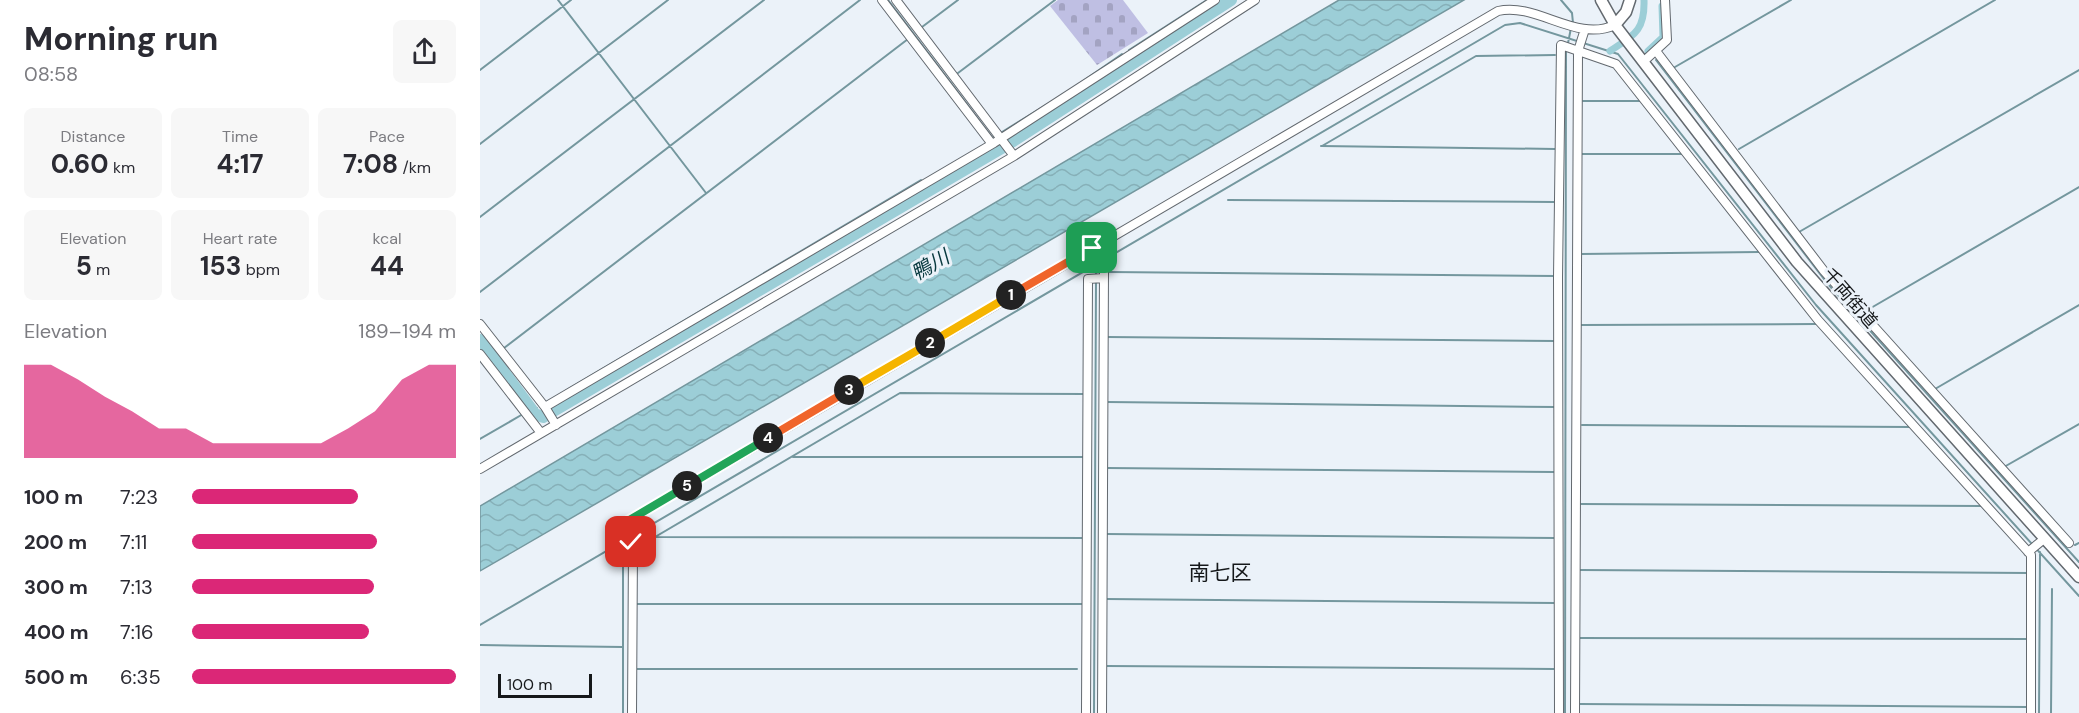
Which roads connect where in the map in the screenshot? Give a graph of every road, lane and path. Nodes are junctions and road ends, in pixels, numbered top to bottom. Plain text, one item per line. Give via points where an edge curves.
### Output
1 (882, 0) edge
2 (896, 0) edge
3 (1215, 0) edge
4 (1255, 0) edge
5 (1594, 0) edge
6 (1601, 0) edge
7 (1630, 0) edge
8 (1665, 0) edge
9 (1619, 29) junction
10 (1584, 32) junction
11 (1579, 49) junction
12 (1656, 51) junction
13 (1643, 62) junction
14 (1000, 143) junction
15 (1014, 156) junction
16 (1093, 250) junction
17 (1098, 278) junction
18 (480, 324) edge
19 (480, 354) edge
20 (548, 411) junction
21 (556, 425) junction
22 (542, 433) junction
23 (480, 469) edge
24 (2043, 540) junction
25 (2069, 543) dead end
26 (2030, 550) junction
27 (2079, 577) edge
28 (632, 713) edge
29 (1086, 713) edge
30 (1102, 713) edge
31 (1559, 713) edge
32 (1575, 713) edge
33 (2031, 713) edge

1 - 14 street
2 - 14 street
3 - 14 street
4 - 15 street
5 - 9 street, 千両街道
6 - 9 street, 千両街道
7 - 9 street
8 - 12 street via 1667,40
9 - 10 street
9 - 13 street, 千両街道
10 - 11 street
10 - 16 street via 1514,9 1498,11
11 - 26 street via 1616,64 1818,321
11 - 31 street via 1561,45 1558,53
11 - 32 street
12 - 13 street
12 - 25 street via 1824,271
13 - 24 street, 千両街道 via 1797,262
14 - 15 street
14 - 20 street
15 - 21 street
16 - 17 street via 1103,268
16 - 28 street via 621,525 631,542
17 - 29 street via 1088,279
17 - 30 street
18 - 20 street
19 - 22 street
20 - 21 street
21 - 22 street
22 - 23 street
24 - 26 street
24 - 27 street, 千両街道
26 - 33 street

